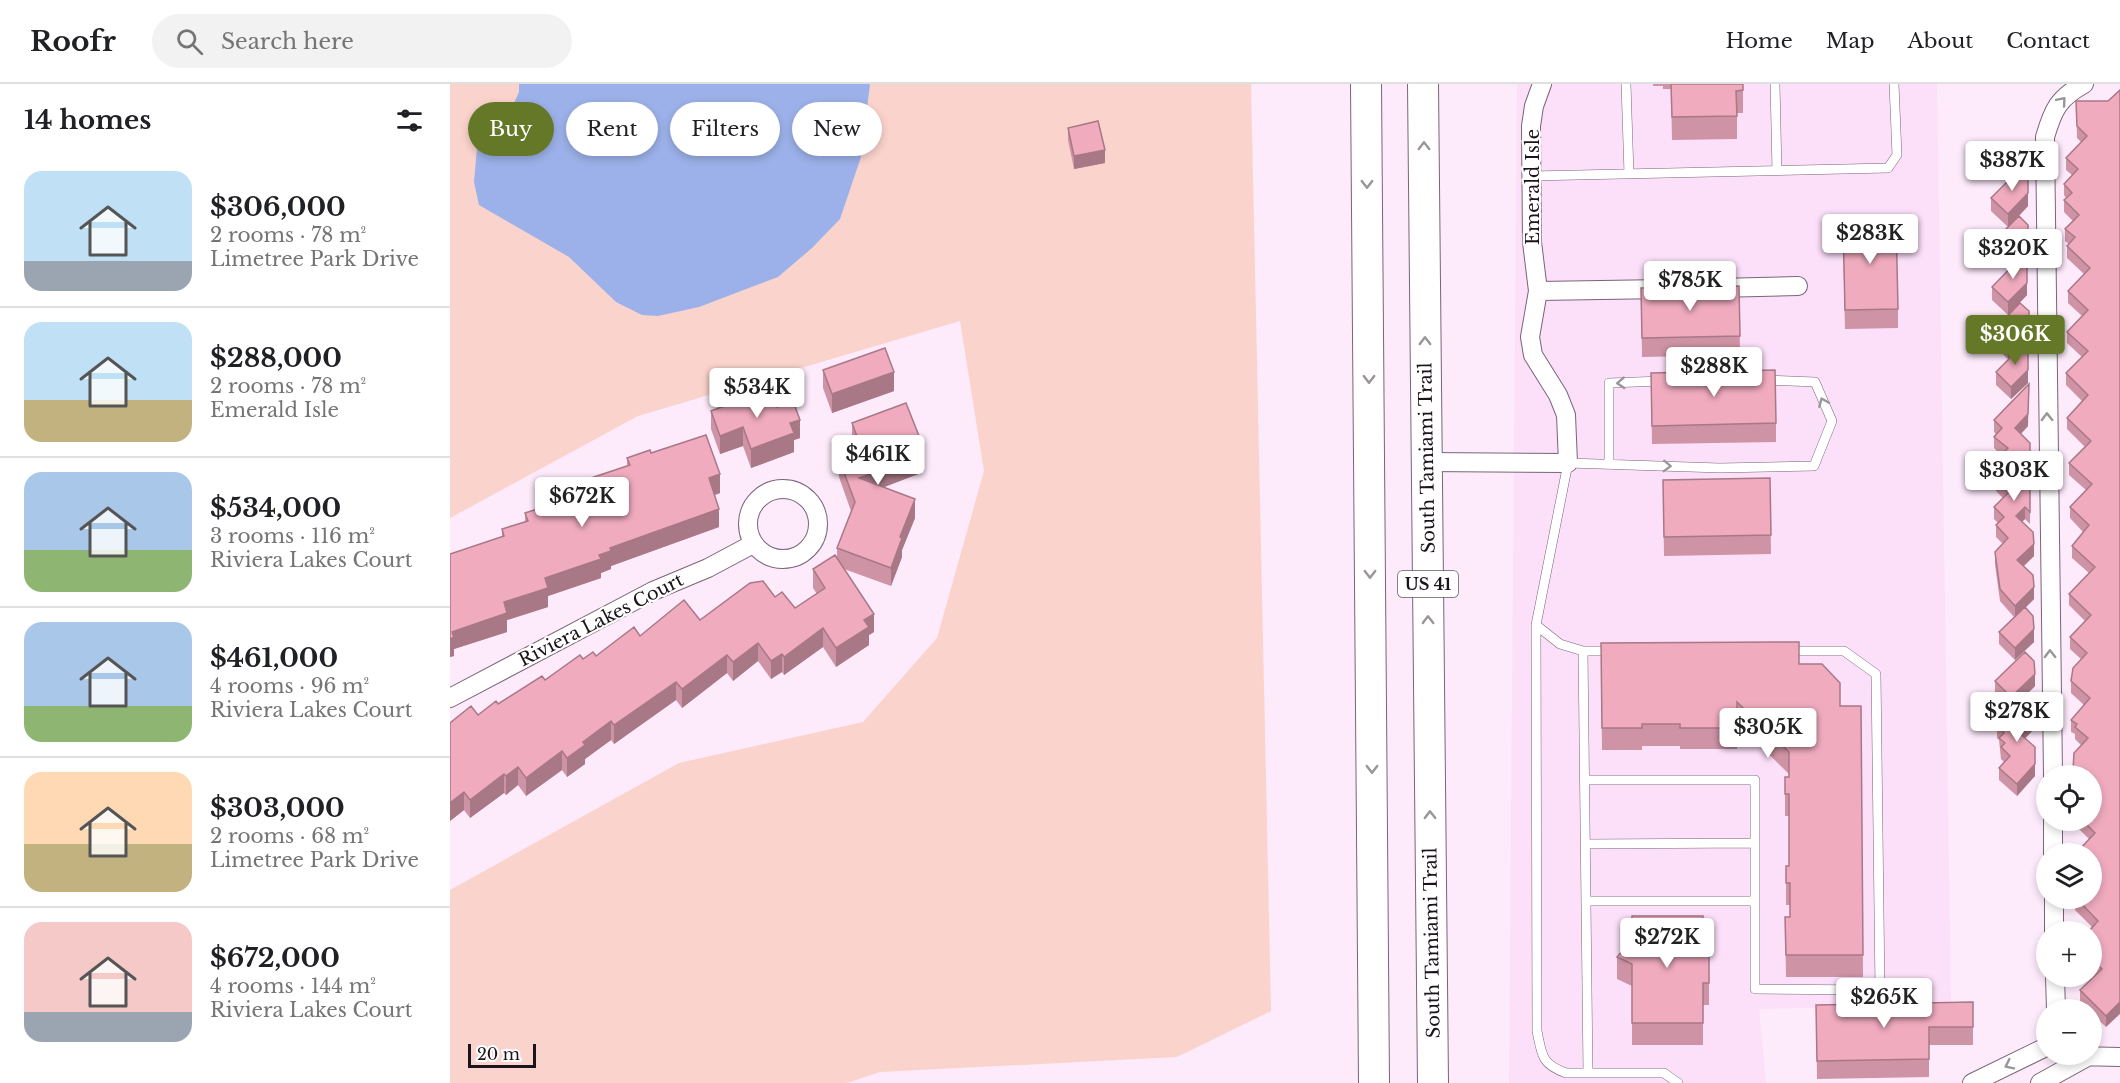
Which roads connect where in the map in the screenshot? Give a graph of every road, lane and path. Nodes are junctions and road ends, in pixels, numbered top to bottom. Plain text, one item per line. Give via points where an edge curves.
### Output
1 (1366, 84) edge
2 (1423, 84) edge
3 (1542, 84) edge
4 (1626, 84) edge
5 (1775, 84) edge
6 (1894, 84) edge
7 (2084, 84) edge
8 (1777, 171) junction
9 (1629, 174) junction
10 (1532, 176) junction
11 (1798, 286) dead end
12 (1680, 288) edge
13 (1703, 288) edge
14 (1538, 291) junction
15 (1759, 379) edge
16 (1667, 381) edge
17 (1426, 462) junction
18 (1568, 464) junction
19 (1609, 465) junction
20 (753, 544) dead end
21 (1536, 625) junction
22 (1583, 651) junction
23 (1618, 651) edge
24 (1773, 651) edge
25 (450, 699) edge
26 (2052, 765) edge
27 (1584, 780) junction
28 (1755, 843) junction
29 (1585, 844) junction
30 (1586, 901) junction
31 (1755, 901) junction
32 (2036, 1052) edge
33 (2102, 1057) edge
34 (2120, 1057) edge
35 (2065, 1065) edge
36 (1588, 1073) junction
37 (1983, 1081) edge
38 (1374, 1083) edge
39 (1433, 1083) edge
40 (1678, 1083) edge
41 (2040, 1083) edge

1 -> 38 main road
17 -> 2 main road, South Tamiami Trail / US 41
3 - 10 street, Emerald Isle via 1531,126
4 - 9 lane
5 - 8 lane
6 - 8 lane via 1897,155 1888,168
26 -> 7 street via 2045,137 2052,112 2067,93
8 - 9 lane
9 - 10 lane
10 - 14 street, Emerald Isle via 1532,242
11 - 13 street
12 - 14 street
14 - 18 street, Emerald Isle via 1530,338 1533,355 1566,415
19 -> 15 lane via 1814,466 1832,421 1815,382
16 -> 19 lane via 1609,383
17 - 18 street
39 -> 17 main road, South Tamiami Trail / US 41
18 - 19 lane
18 - 21 lane
20 - 25 street, Riviera Lakes Court via 653,591
21 - 22 lane via 1560,644
21 - 36 lane via 1537,1031 1543,1057 1552,1068 1566,1073
22 - 23 lane
22 - 27 lane
24 - 31 lane via 1844,651 1876,674 1880,990 1755,989
27 - 28 lane via 1755,780
27 - 29 lane
28 - 29 lane
28 - 31 lane
29 - 30 lane
30 - 31 lane
30 - 36 lane
32 -> 37 street
33 - 34 street
35 - 41 street
36 - 40 lane via 1664,1073

